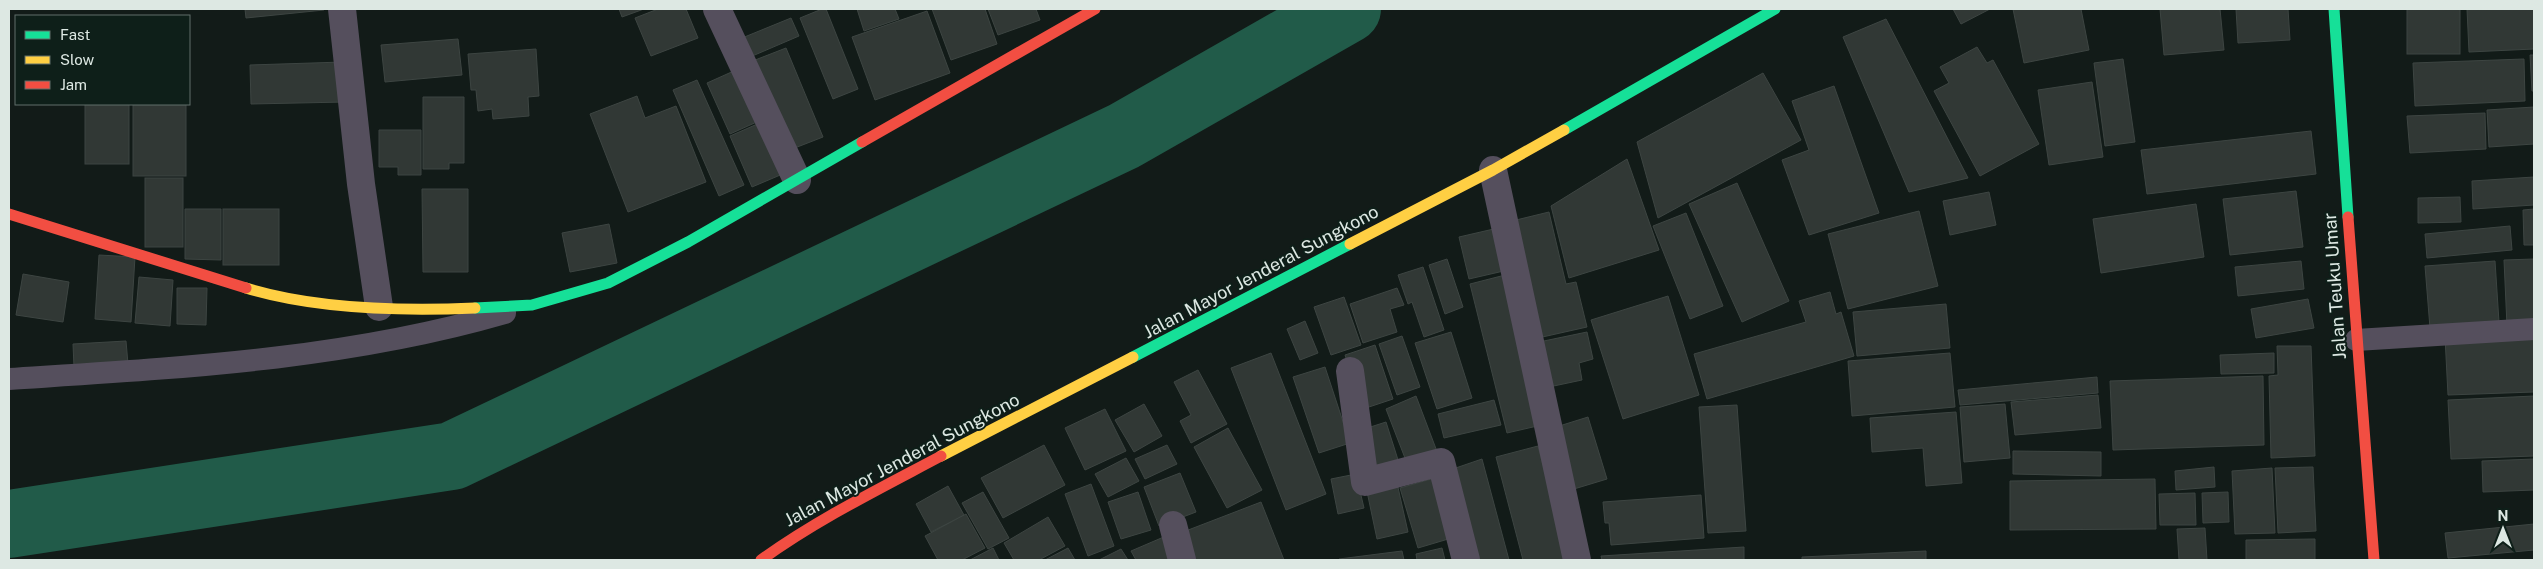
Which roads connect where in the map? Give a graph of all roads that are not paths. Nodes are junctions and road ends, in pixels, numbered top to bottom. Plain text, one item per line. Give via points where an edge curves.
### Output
1 (342, 9) edge
2 (717, 9) edge
3 (1095, 9) edge
4 (1775, 9) edge
5 (2334, 9) edge
6 (1493, 170) junction
7 (797, 180) junction
8 (9, 214) edge
9 (532, 305) junction
10 (379, 307) junction
11 (2534, 329) edge
12 (2356, 340) junction
13 (1350, 371) dead end
14 (9, 379) edge
15 (1173, 525) dead end
16 (761, 560) edge
17 (1182, 560) edge
18 (1466, 560) edge
19 (1577, 560) edge
20 (2374, 560) edge

1 - 10 street
2 - 7 street
3 - 7 street
4 - 6 street, Jalan Mayor Jenderal Sungkono
5 - 12 street, Jalan Teuku Umar
6 - 16 street, Jalan Mayor Jenderal Sungkono via 830,514
6 - 19 street
7 - 9 street via 688,242 608,282
8 - 10 street via 252,290 316,302
9 - 10 street via 441,309
9 - 14 lane via 462,325 303,356
11 - 12 lane
12 - 20 street, Jalan Teuku Umar
13 - 18 street via 1364,482 1441,462
15 - 17 street

